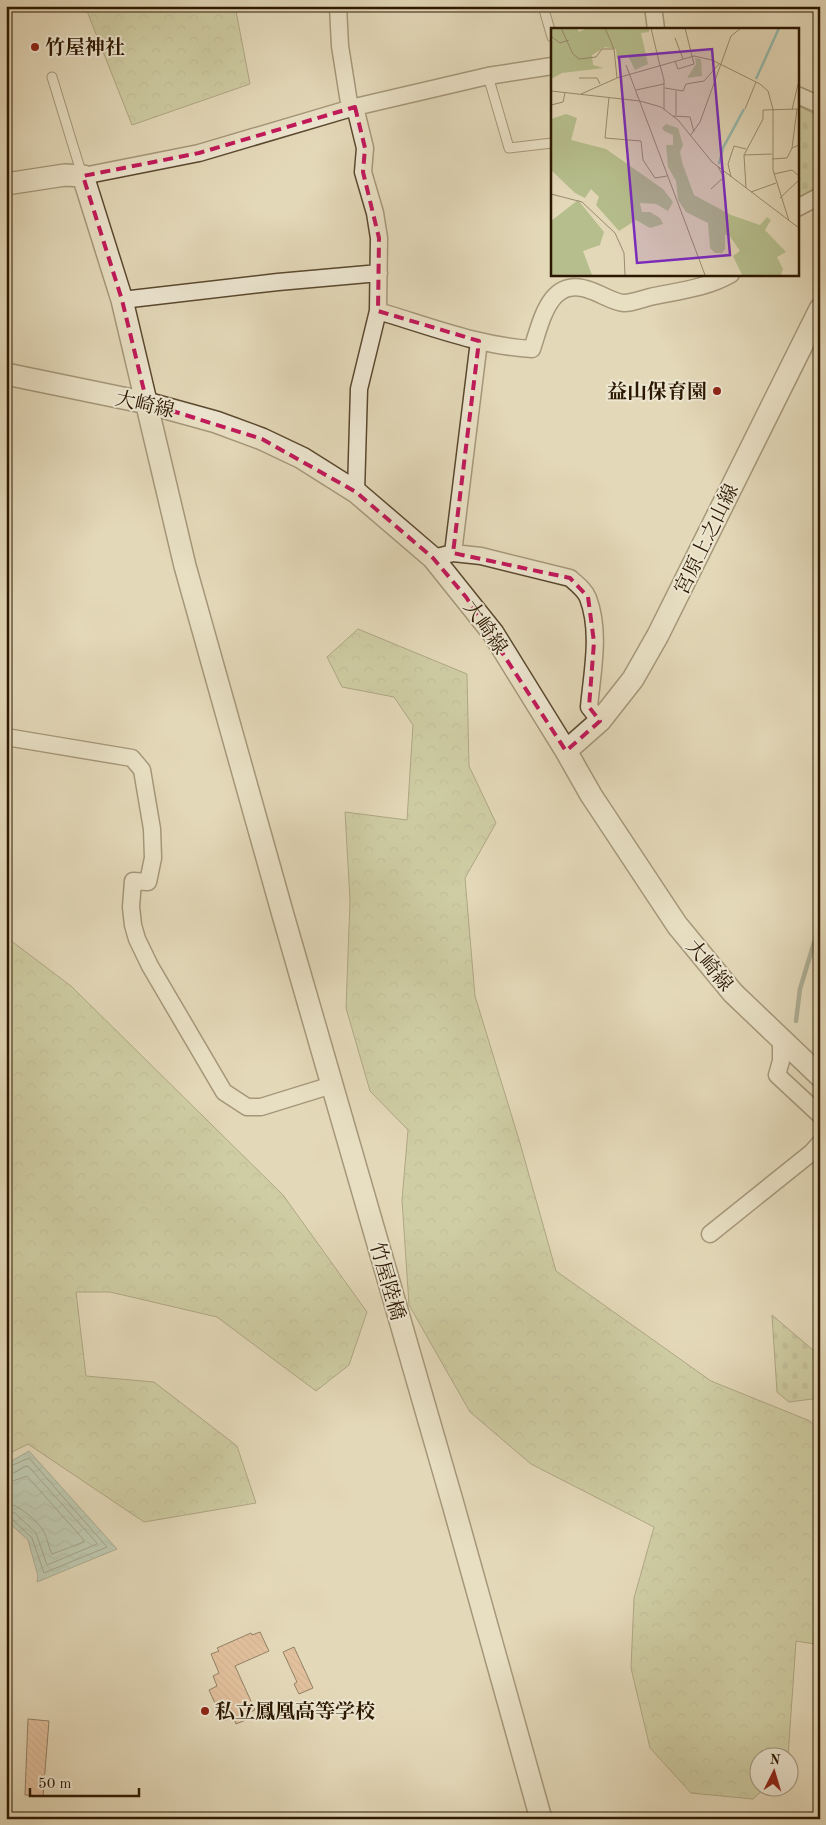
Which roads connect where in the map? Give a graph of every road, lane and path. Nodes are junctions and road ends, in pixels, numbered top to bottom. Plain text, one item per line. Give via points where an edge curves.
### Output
1 (338, 6) edge
2 (543, 6) edge
3 (653, 6) edge
4 (656, 28) edge
5 (551, 34) edge
6 (551, 66) edge
7 (488, 76) junction
8 (52, 77) dead end
9 (798, 95) edge
10 (820, 105) edge
11 (352, 108) junction
12 (551, 143) edge
13 (83, 176) junction
14 (6, 184) edge
15 (820, 196) edge
16 (798, 207) edge
17 (379, 273) junction
18 (729, 275) edge
19 (122, 300) junction
20 (820, 309) edge
21 (378, 311) junction
22 (479, 341) junction
23 (6, 374) edge
24 (147, 402) junction
25 (356, 492) junction
26 (443, 556) junction
27 (600, 721) junction
28 (6, 737) edge
29 (566, 751) junction
30 (781, 1041) junction
31 (820, 1076) edge
32 (332, 1085) junction
33 (820, 1115) edge
34 (820, 1143) edge
35 (710, 1234) dead end
36 (540, 1819) edge

1 - 11 street via 340,46
2 - 5 lane
3 - 4 street
6 - 7 street
7 - 11 street
7 - 12 lane via 509,148
8 - 13 lane
9 - 10 street
11 - 13 street via 199,153
11 - 17 street via 365,148 363,172 379,238
13 - 14 street via 65,175
13 - 19 street, 竹屋陸橋
15 - 16 street
17 - 19 street
17 - 21 street
18 - 22 street via 709,285 623,303 575,286 556,294 549,303 532,349
19 - 24 street, 竹屋陸橋
20 - 27 street, 宮原上之山線 via 658,635 633,679
21 - 22 street
21 - 25 street via 359,389
22 - 26 street
23 - 24 street, 大崎線
24 - 25 street, 大崎線 via 262,439 302,458
24 - 32 street, 竹屋陸橋 via 185,566
25 - 26 street, 大崎線
26 - 27 street via 482,556 570,578 579,585 588,597 593,618 589,707
26 - 29 street, 大崎線
27 - 29 street, 宮原上之山線
28 - 32 street via 132,758 142,770 152,822 153,858 148,882 133,881 132,925 150,966 224,1092 247,1107 261,1107
29 - 30 street, 大崎線 via 591,795 677,925 733,993
30 - 31 street, 大崎線
30 - 33 street via 777,1075
32 - 36 street, 竹屋陸橋
34 - 35 street

